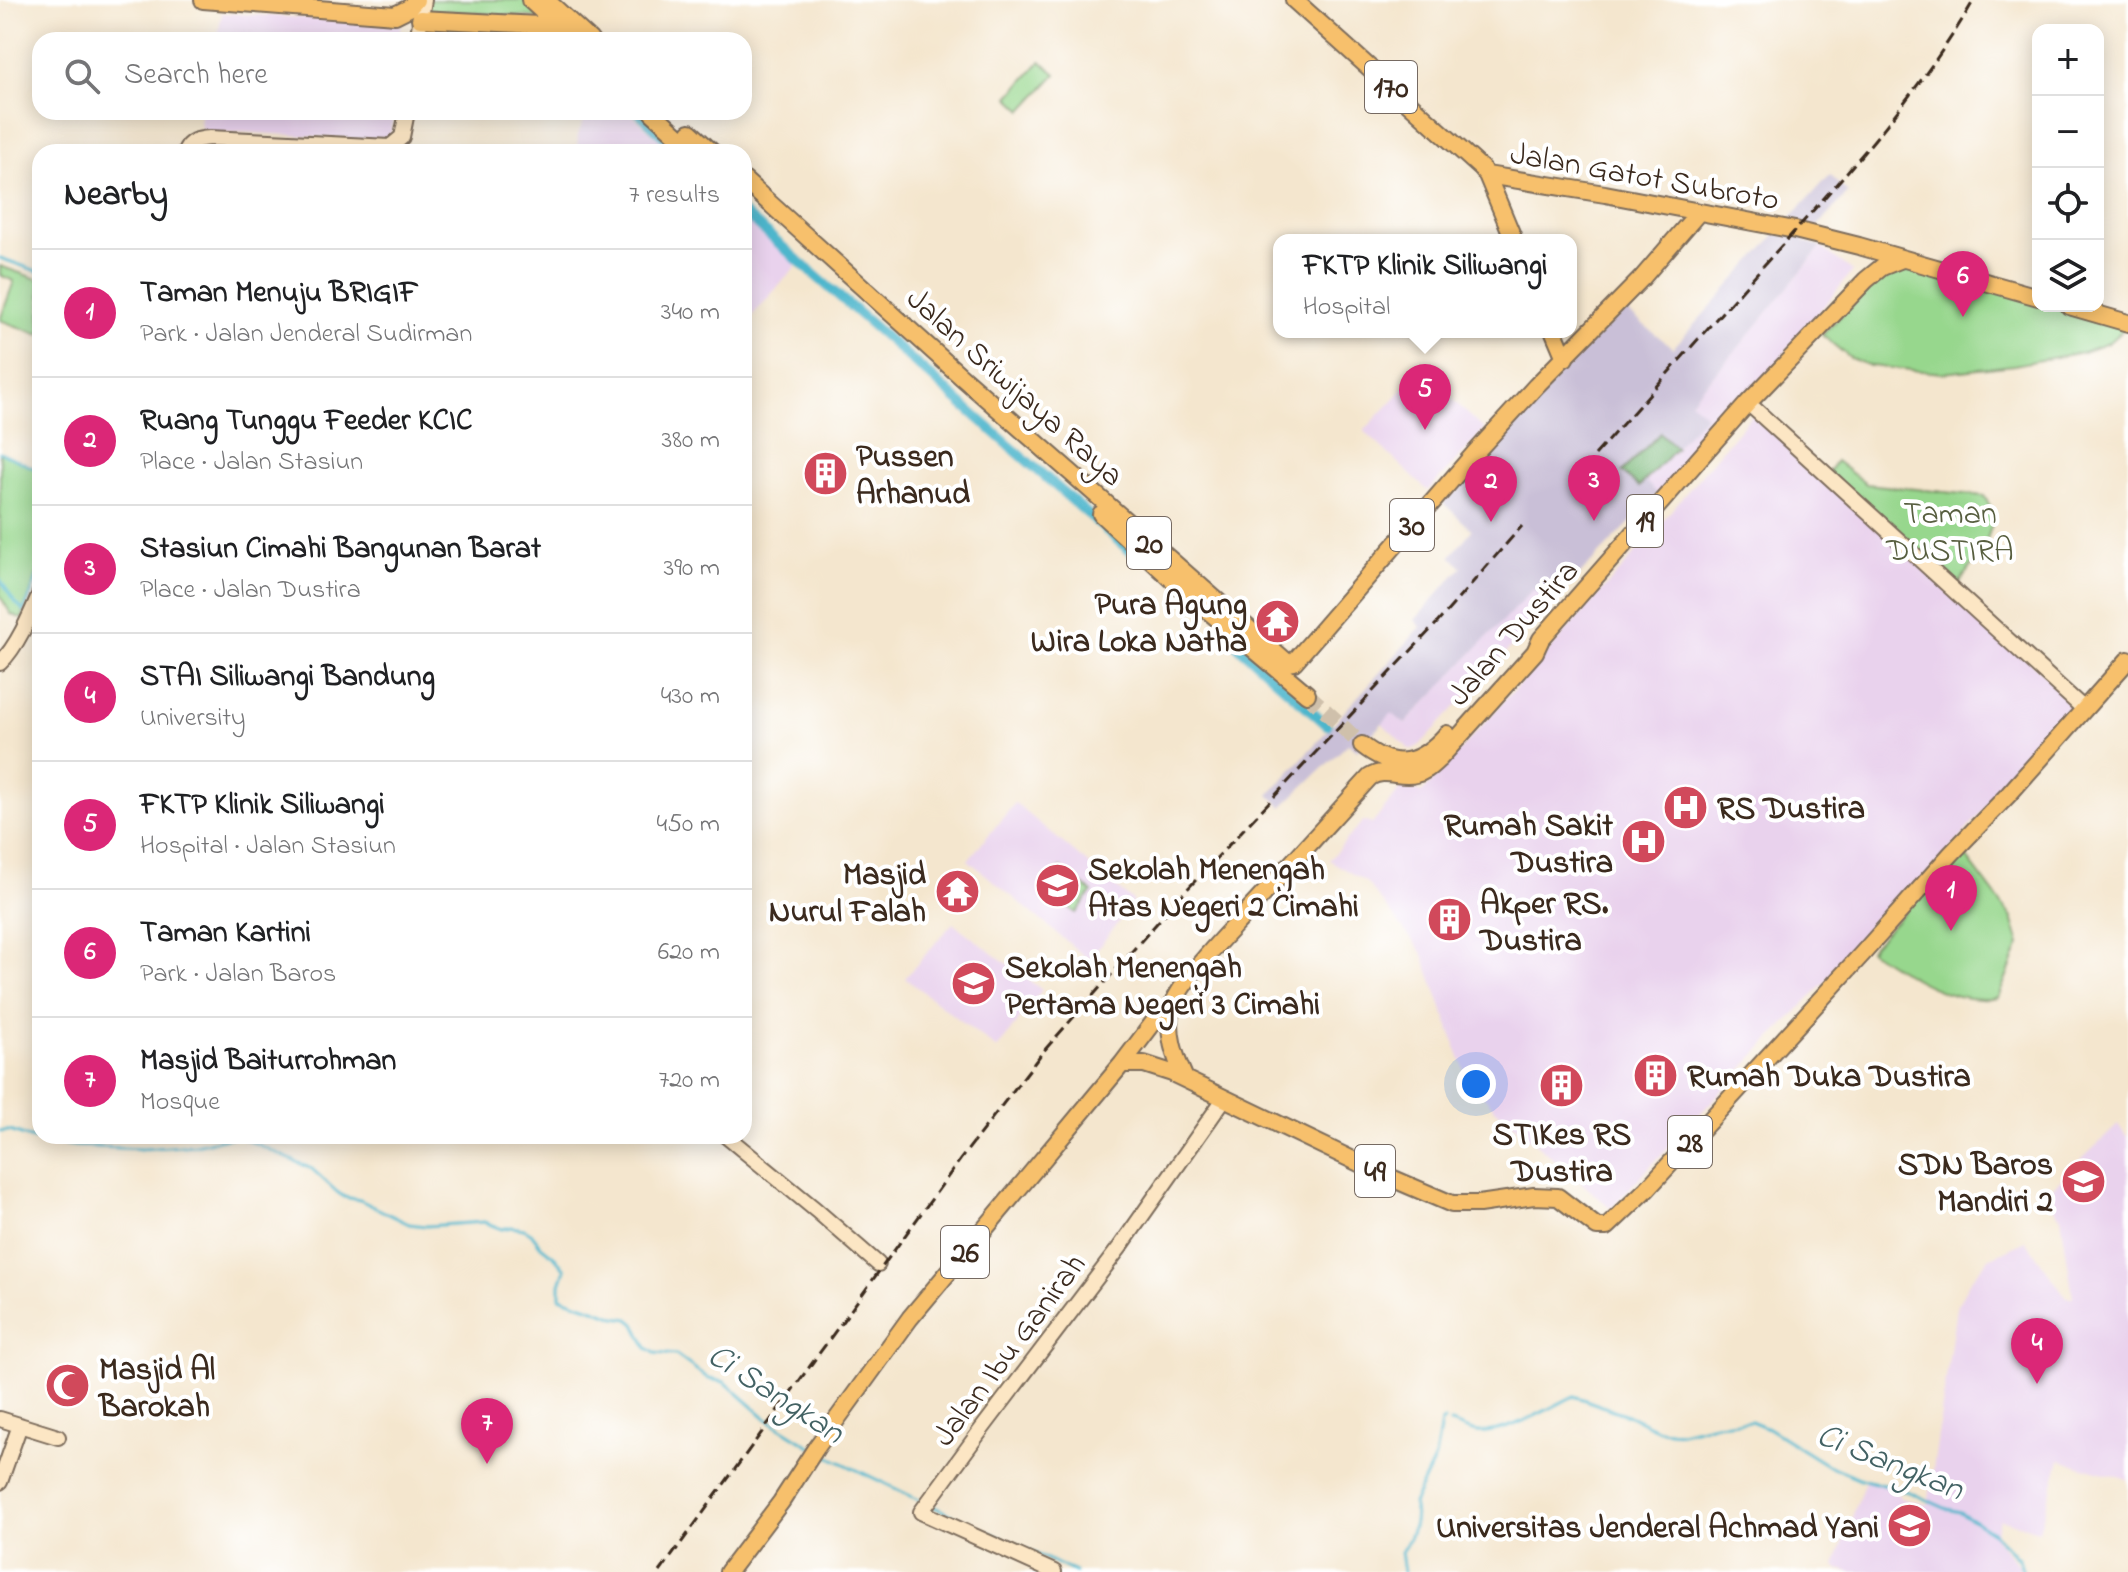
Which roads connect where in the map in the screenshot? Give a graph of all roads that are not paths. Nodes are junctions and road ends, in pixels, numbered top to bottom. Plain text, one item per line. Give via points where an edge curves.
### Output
1 (203, 0) edge
2 (416, 0) edge
3 (424, 0) edge
4 (530, 0) edge
5 (546, 0) edge
6 (1294, 0) edge
7 (420, 19) junction
8 (559, 26) junction
9 (418, 32) edge
10 (565, 32) edge
11 (581, 32) edge
12 (406, 120) edge
13 (661, 120) edge
14 (677, 120) edge
15 (189, 144) edge
16 (325, 144) edge
17 (394, 144) edge
18 (687, 144) edge
19 (703, 144) edge
20 (1487, 175) junction
21 (1518, 179) junction
22 (752, 189) edge
23 (752, 200) edge
24 (1497, 200) junction
25 (772, 213) junction
26 (1698, 213) junction
27 (1511, 234) edge
28 (1859, 246) junction
29 (1902, 259) junction
30 (1866, 280) junction
31 (2032, 295) edge
32 (2090, 312) edge
33 (2128, 323) edge
34 (1557, 338) edge
35 (925, 350) junction
36 (1565, 358) junction
37 (1748, 403) junction
38 (32, 610) edge
39 (1541, 639) junction
40 (2128, 660) edge
41 (0, 663) edge
42 (1288, 663) joint
43 (1307, 694) tunnel mouth
44 (2084, 709) junction
45 (1362, 745) tunnel mouth
46 (1378, 772) joint
47 (1170, 1017) junction
48 (1122, 1064) junction
49 (1185, 1079) junction
50 (1224, 1099) junction
51 (736, 1144) edge
52 (1602, 1228) joint
53 (878, 1264) dead end
54 (0, 1419) edge
55 (20, 1425) junction
56 (58, 1437) dead end
57 (0, 1482) edge
58 (728, 1572) edge
59 (1054, 1572) edge

1 - 2 main road via 395,15
3 - 7 main road
4 - 8 main road
5 - 11 main road
6 - 20 main road, Jalan Gatot Subroto / 170
7 - 8 main road
7 - 9 main road
8 - 10 main road
12 - 17 main road
13 - 18 main road
14 - 19 main road
15 - 16 main road via 210,138
20 - 21 main road, Jalan Gatot Subroto
20 - 24 main road
21 - 24 main road via 1504,183
21 - 26 main road, Jalan Gatot Subroto
22 - 25 main road, Jalan Sriwijaya Raya / 20
23 - 25 main road, Jalan Sriwijaya Raya / 20
24 - 27 main road
25 - 35 main road, Jalan Sriwijaya Raya / 20
26 - 28 main road, Jalan Gatot Subroto
26 - 36 main road, 30
28 - 29 main road, Jalan Gatot Subroto
28 - 30 main road via 1866,256
29 - 30 main road, Jalan Dustira / 19
29 - 31 main road, Jalan Gatot Subroto
30 - 37 main road, Jalan Dustira / 19
32 - 33 main road
34 - 36 main road
35 - 42 main road, Jalan Sriwijaya Raya / 20
35 - 43 main road, Jalan Sriwijaya Raya / 20 via 1187,593
36 - 42 main road, 30
37 - 39 main road, Jalan Dustira / 19
37 - 44 main road
38 - 41 main road
39 - 45 main road via 1427,754 1400,762
39 - 46 main road, Jalan Dustira / 19 via 1429,768 1414,775
40 - 44 main road, 28
44 - 52 main road, 28 via 1647,1189
46 - 47 main road, 26 via 1214,949 1176,997
47 - 48 main road, 26 via 1157,1019
47 - 49 main road via 1173,1050
48 - 49 main road, 49 via 1152,1066
48 - 58 main road, 26 via 910,1318
49 - 50 main road, 49
50 - 52 main road, 49 via 1452,1204 1558,1197
50 - 59 main road, Jalan Ibu Ganirah via 921,1512
51 - 53 main road
54 - 55 main road
55 - 56 main road
55 - 57 main road

